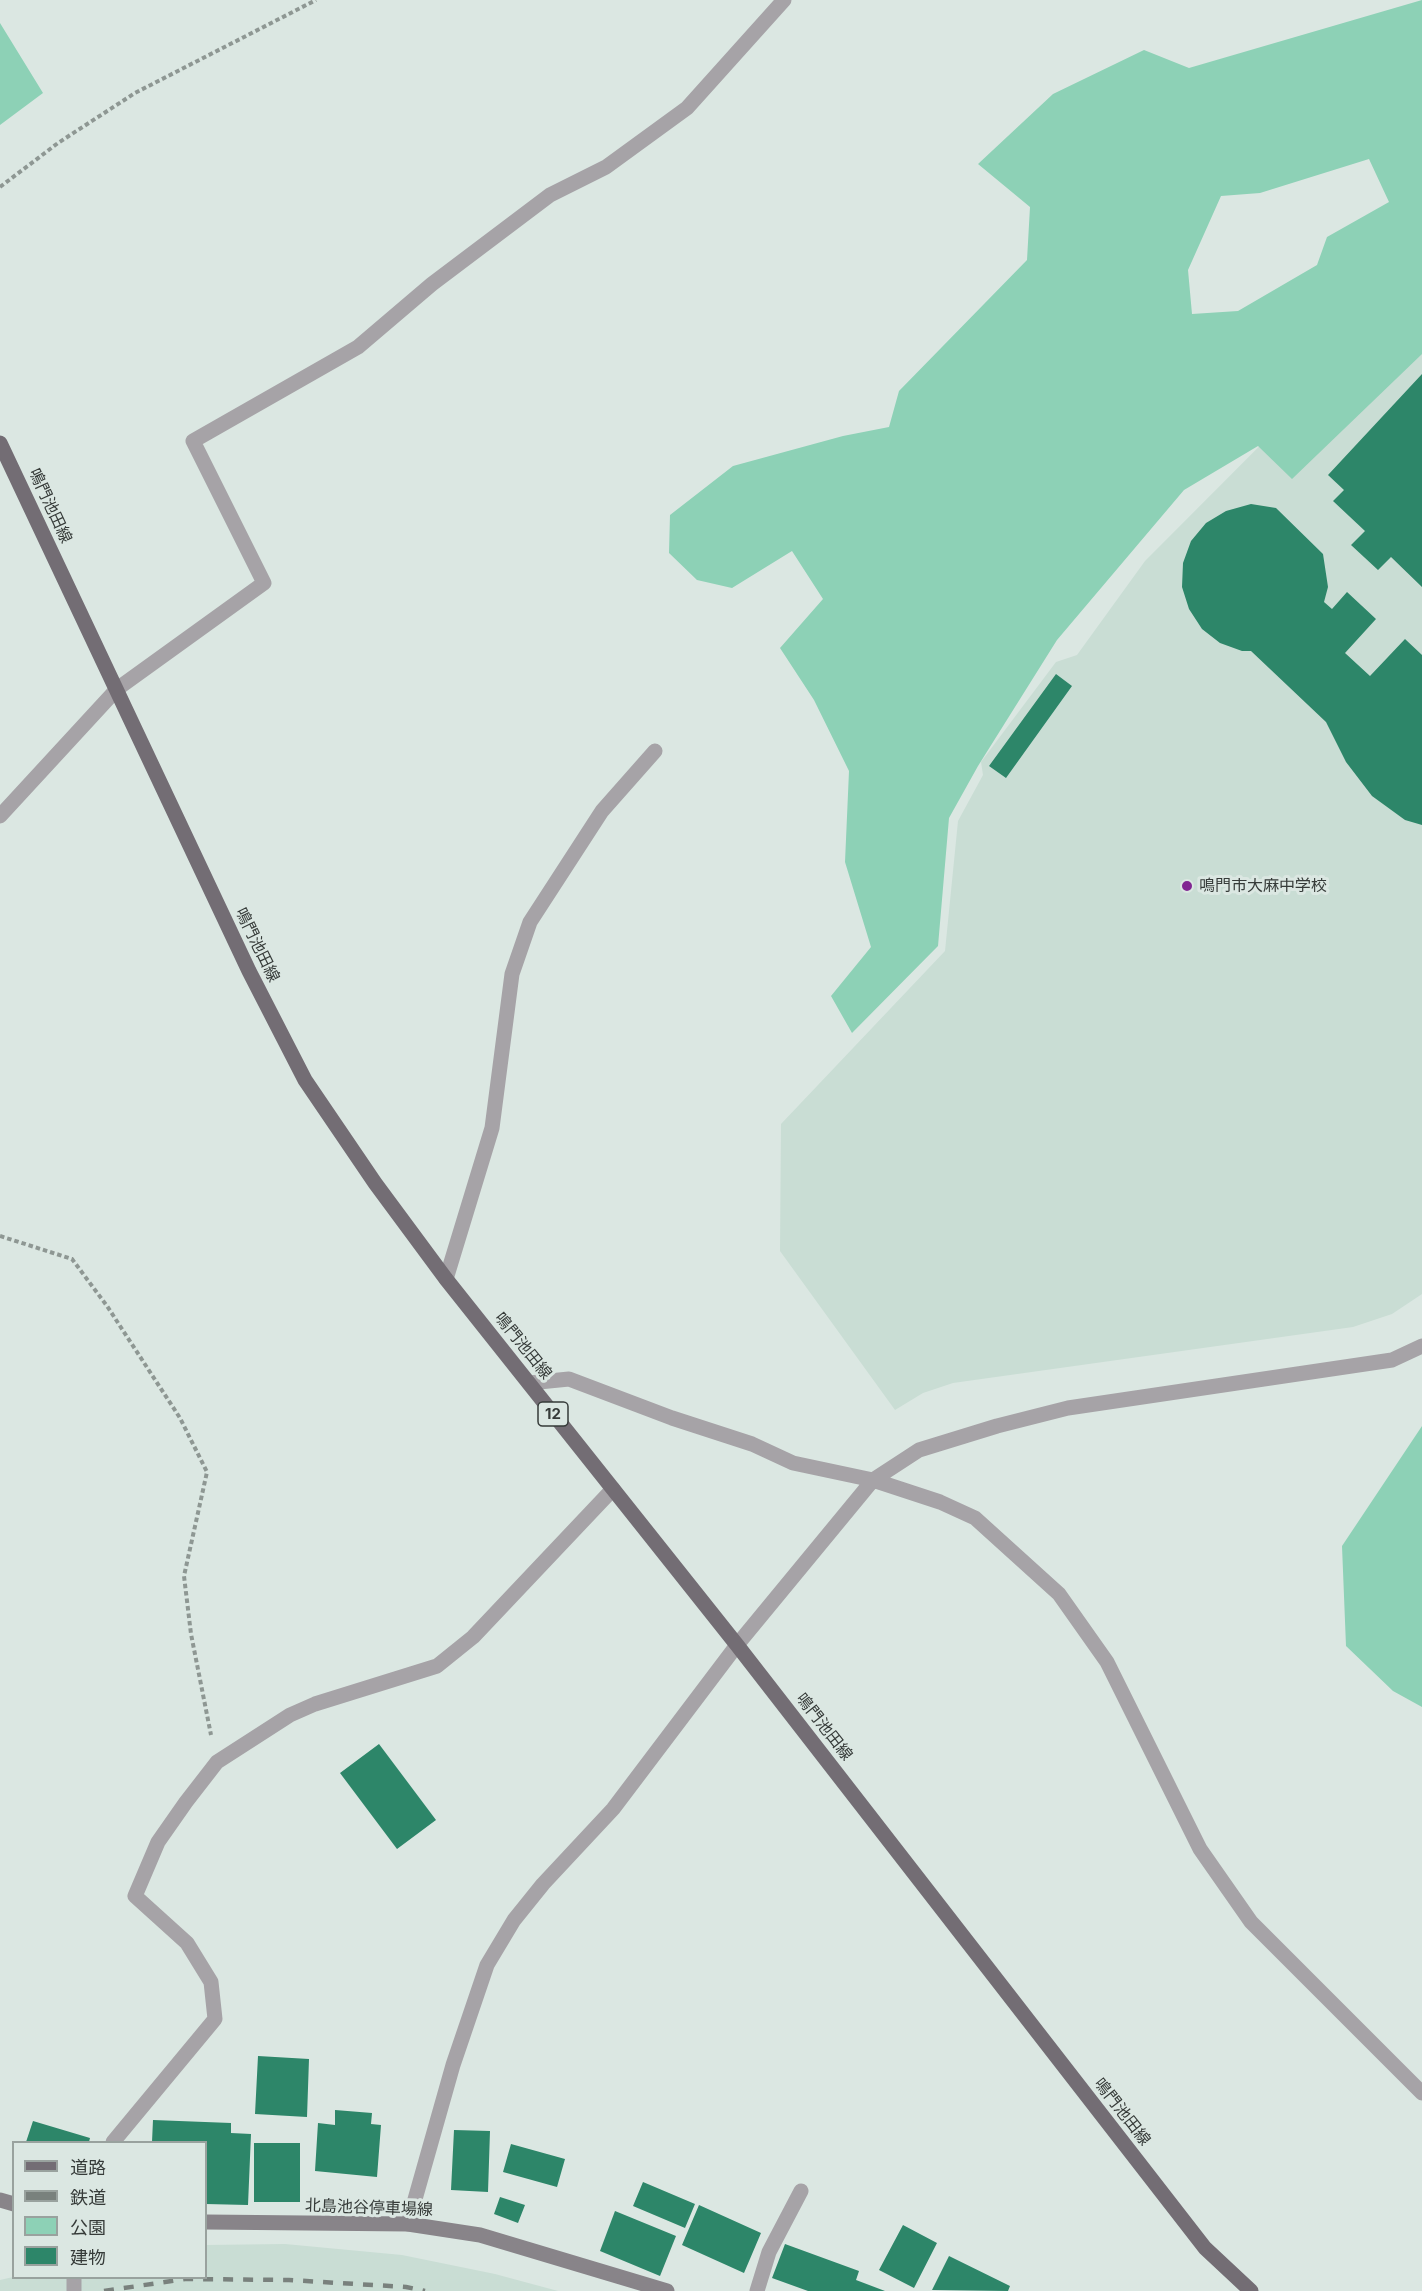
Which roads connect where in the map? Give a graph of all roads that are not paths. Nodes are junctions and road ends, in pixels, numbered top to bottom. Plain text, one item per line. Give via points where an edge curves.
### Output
1 (784, 0) edge
2 (0, 444) edge
3 (117, 689) junction
4 (655, 751) dead end
5 (0, 816) edge
6 (446, 1279) junction
7 (1422, 1346) edge
8 (529, 1383) junction
9 (873, 1480) junction
10 (613, 1489) junction
11 (737, 1644) junction
12 (1422, 2093) edge
13 (114, 2141) edge
14 (801, 2192) dead end
15 (207, 2222) edge
16 (408, 2224) junction
17 (667, 2291) edge
18 (757, 2291) edge
19 (1251, 2291) edge

1 - 3 street via 687,108 606,167 550,195 432,284 358,347 192,441 264,583
2 - 3 main road, 鳴門池田線 / 12
3 - 5 street
3 - 6 main road, 鳴門池田線 / 12 via 249,971 305,1080
4 - 6 street via 602,811 530,922 512,974 492,1128
6 - 8 main road, 鳴門池田線 / 12
7 - 9 street via 1392,1360 1068,1408 919,1450
8 - 9 street via 569,1379 752,1444 793,1463
8 - 10 main road, 鳴門池田線 / 12
9 - 11 street
9 - 12 street via 975,1518 1059,1594 1107,1662 1200,1849 1251,1922
10 - 11 main road, 鳴門池田線 / 12
10 - 13 street via 473,1637 437,1666 315,1704 290,1715 217,1762 158,1842 135,1896 187,1942 211,1982 215,2019
11 - 16 street via 613,1809 514,1920 488,1965 453,2065
11 - 19 main road, 鳴門池田線 / 12 via 1205,2248
14 - 18 street via 769,2252
15 - 16 main road, 北島池谷停車場線
16 - 17 main road, 北島池谷停車場線 via 480,2235

